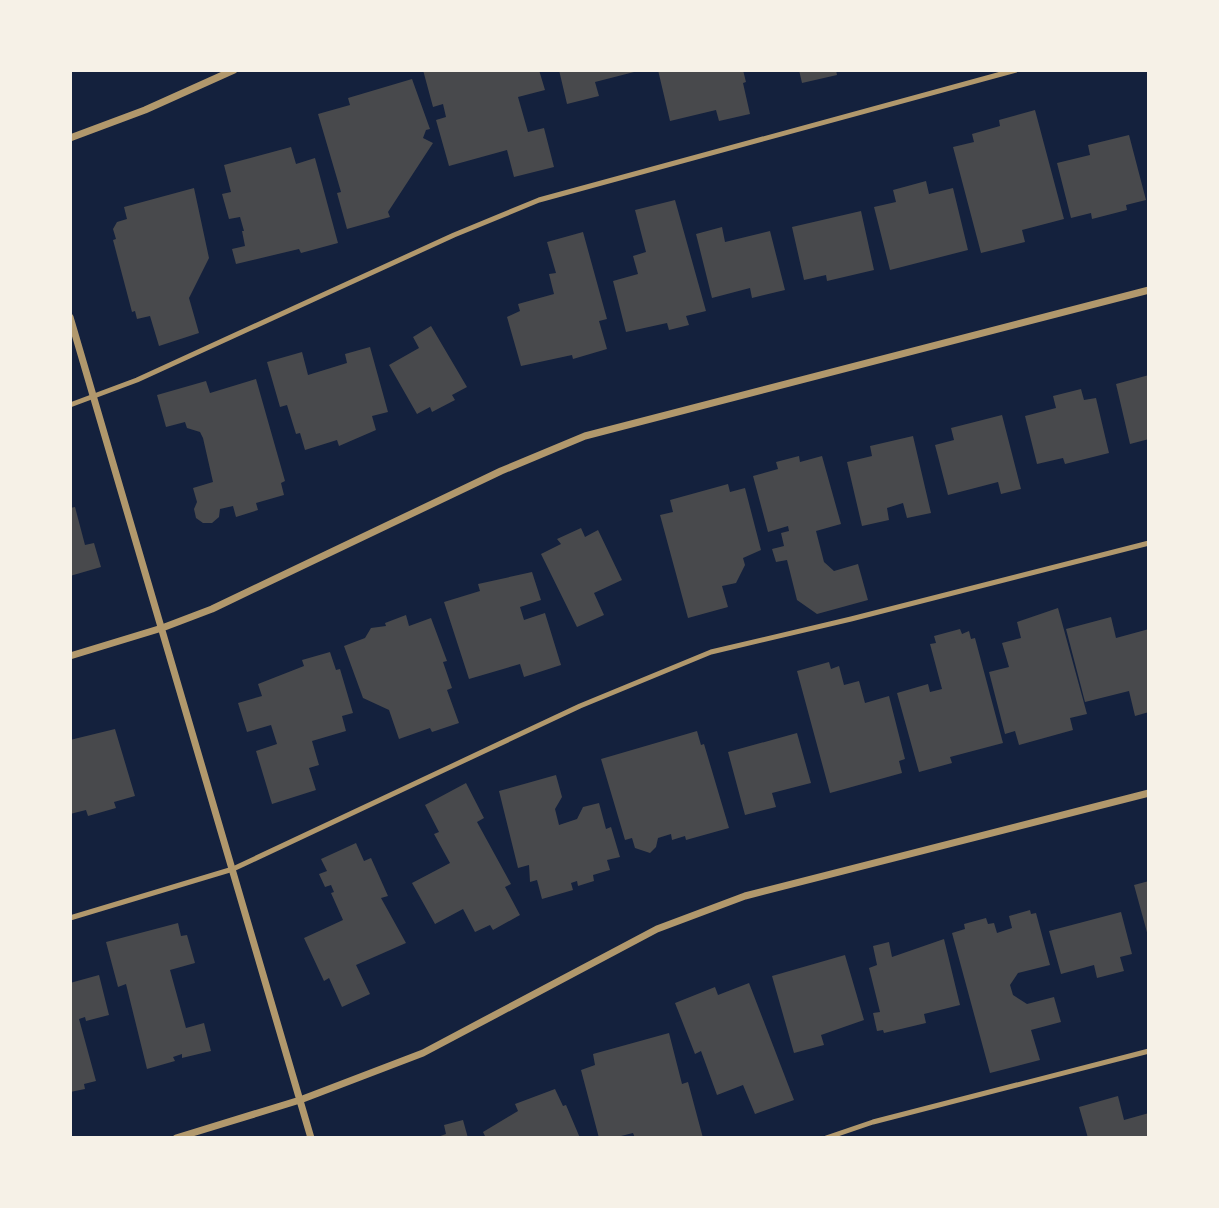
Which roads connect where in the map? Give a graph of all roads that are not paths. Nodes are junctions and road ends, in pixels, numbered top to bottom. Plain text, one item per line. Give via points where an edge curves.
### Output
1 (234, 70) edge
2 (1016, 70) edge
3 (70, 138) edge
4 (1149, 290) edge
5 (70, 317) edge
6 (95, 397) junction
7 (70, 405) edge
8 (1149, 543) edge
9 (162, 628) junction
10 (70, 656) edge
11 (1149, 793) edge
12 (233, 869) junction
13 (70, 918) edge
14 (1149, 1051) edge
15 (300, 1100) junction
16 (176, 1138) edge
17 (311, 1138) edge
18 (826, 1138) edge

1 - 3 street
2 - 6 lane via 539,200
4 - 9 street via 585,436
5 - 6 street
6 - 7 lane
6 - 9 street
8 - 12 lane via 711,652 580,706
9 - 10 street
9 - 12 street
11 - 15 street via 745,896 657,929 423,1053
12 - 13 lane
12 - 15 street
14 - 18 lane
15 - 16 street
15 - 17 street

